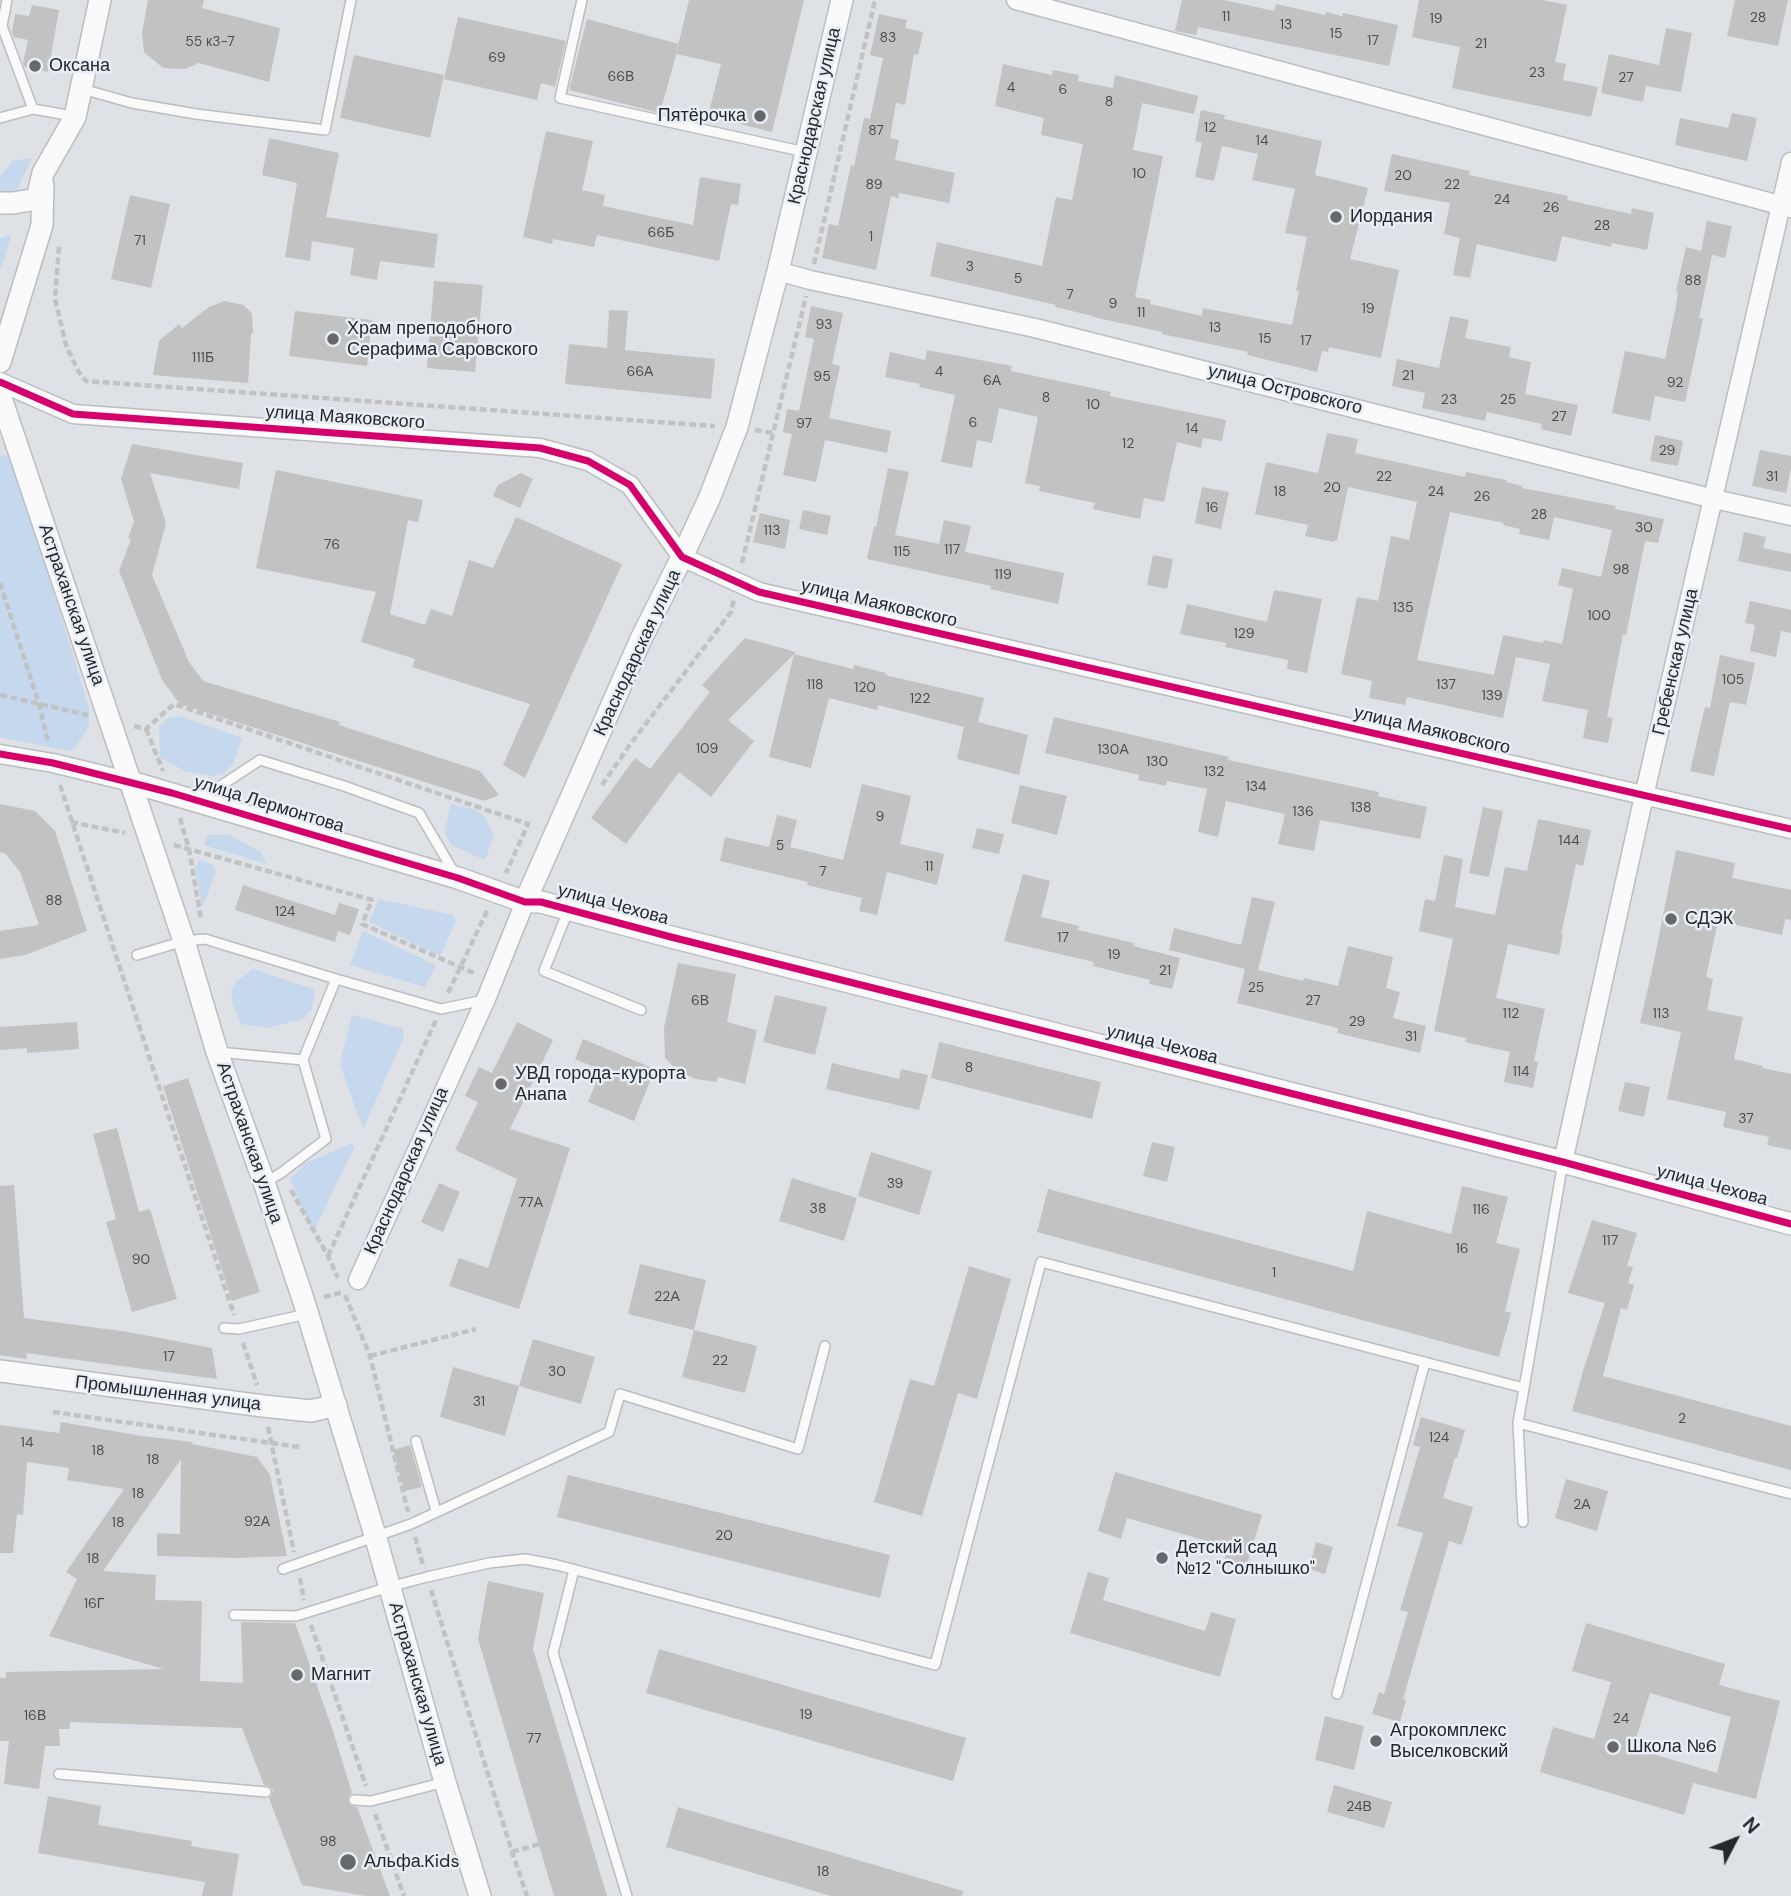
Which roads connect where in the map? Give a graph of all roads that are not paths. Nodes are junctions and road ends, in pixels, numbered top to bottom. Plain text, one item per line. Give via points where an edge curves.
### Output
1 (8, 0) edge
2 (100, 0) edge
3 (351, 0) edge
4 (582, 0) edge
5 (842, 0) edge
6 (1016, 0) edge
7 (81, 89) junction
8 (33, 109) junction
9 (75, 117) junction
10 (0, 118) edge
11 (806, 152) junction
12 (1791, 162) edge
13 (43, 173) junction
14 (0, 203) edge
15 (1786, 206) edge
16 (778, 271) junction
17 (0, 362) edge
18 (0, 382) edge
19 (0, 395) edge
20 (1714, 499) junction
21 (1791, 516) edge
22 (682, 557) junction
23 (0, 754) edge
24 (131, 782) junction
25 (1644, 796) junction
26 (199, 801) junction
27 (1791, 829) edge
28 (458, 878) junction
29 (525, 902) junction
30 (569, 909) junction
31 (194, 940) junction
32 (138, 955) dead end
33 (336, 979) junction
34 (486, 999) junction
35 (641, 1010) dead end
36 (217, 1052) junction
37 (303, 1060) junction
38 (1563, 1162) junction
39 (273, 1178) junction
40 (1791, 1224) edge
41 (358, 1280) dead end
42 (307, 1314) junction
43 (224, 1328) dead end
44 (825, 1346) dead end
45 (1425, 1362) junction
46 (0, 1371) edge
47 (1524, 1388) junction
48 (336, 1405) junction
49 (1518, 1423) junction
50 (416, 1441) dead end
51 (1791, 1494) edge
52 (436, 1511) junction
53 (1523, 1522) dead end
54 (375, 1535) junction
55 (283, 1569) dead end
56 (574, 1570) junction
57 (389, 1587) junction
58 (234, 1615) dead end
59 (1337, 1694) dead end
60 (59, 1774) dead end
61 (445, 1782) junction
62 (266, 1792) dead end
63 (354, 1800) dead end
64 (480, 1896) edge
65 (627, 1896) edge

1 - 8 lane via 2,26
2 - 7 street
3 - 7 lane via 325,130 196,114
4 - 11 lane via 560,99
5 - 11 street, Краснодарская улица
6 - 15 street
7 - 9 street
8 - 9 lane
8 - 10 lane
9 - 13 street
11 - 16 street, Краснодарская улица
12 - 15 street, Гребенская улица
13 - 14 street via 37,199
13 - 17 street via 42,225
15 - 20 street, Гребенская улица
16 - 20 street, улица Островского via 1035,328
16 - 22 street, Краснодарская улица via 737,427
18 - 22 street, улица Маяковского via 73,414 540,448 588,461 630,485
19 - 24 street, Астраханская улица
20 - 21 street, улица Островского
20 - 25 street, Гребенская улица
22 - 25 street, улица Маяковского via 759,592
22 - 29 street, Краснодарская улица
23 - 24 street, улица Лермонтова
24 - 26 street, улица Лермонтова
24 - 31 street, Астраханская улица
25 - 27 street, улица Маяковского
25 - 38 street, Гребенская улица
26 - 28 street, улица Лермонтова
26 - 28 lane via 260,760 419,813
28 - 29 street, улица Лермонтова
29 - 30 street, улица Чехова
29 - 34 street, Краснодарская улица
30 - 35 lane via 544,971
30 - 38 street, улица Чехова
31 - 32 lane
31 - 33 lane
31 - 36 street, Астраханская улица
33 - 34 lane via 441,1009
33 - 37 lane
34 - 41 street, Краснодарская улица
36 - 37 lane
36 - 39 street, Астраханская улица
37 - 39 lane via 326,1139
38 - 40 street, улица Чехова
38 - 47 lane
39 - 42 street, Астраханская улица
42 - 43 lane
42 - 48 street, Астраханская улица
44 - 52 lane via 798,1449 620,1394 609,1432
45 - 47 lane
45 - 56 lane via 1041,1262 935,1665
45 - 59 lane
46 - 48 street, Промышленная улица via 311,1411
47 - 49 lane
48 - 54 street, Астраханская улица
49 - 51 lane
49 - 53 lane
50 - 52 lane
52 - 54 lane
54 - 55 lane
54 - 57 street, Астраханская улица
56 - 57 lane via 525,1559
56 - 65 lane via 553,1653
57 - 58 lane via 296,1616
57 - 61 street, Астраханская улица
60 - 62 lane
61 - 63 lane via 370,1801
61 - 64 street, Астраханская улица

